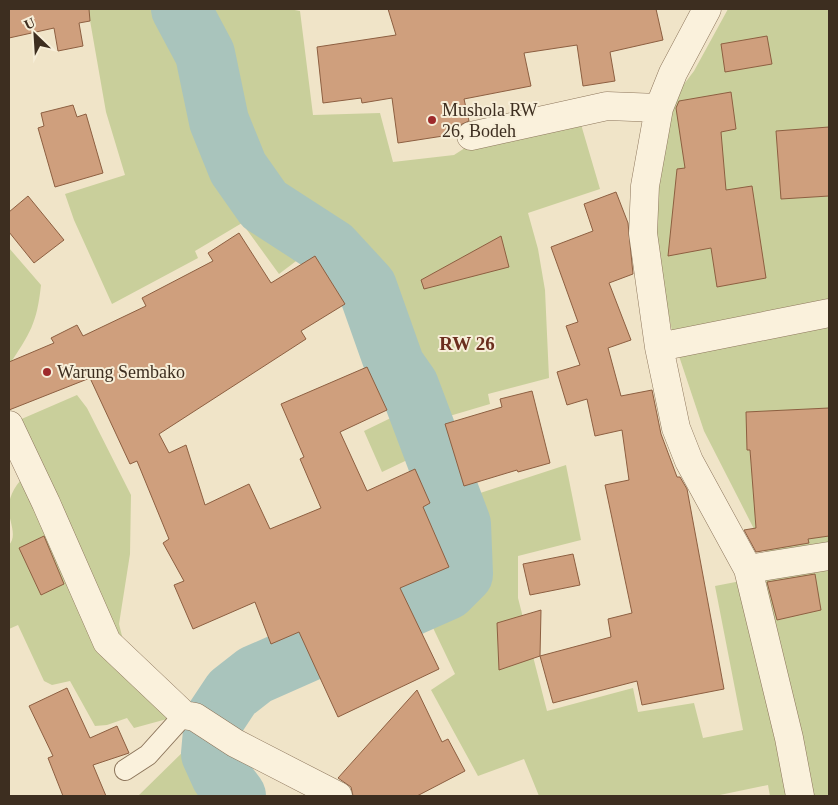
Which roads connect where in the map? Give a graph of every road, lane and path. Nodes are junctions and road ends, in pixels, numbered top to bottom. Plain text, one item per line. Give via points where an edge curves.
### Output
1 (707, 9) edge
2 (659, 108) junction
3 (471, 136) dead end
4 (829, 313) edge
5 (660, 347) junction
6 (9, 425) edge
7 (829, 556) edge
8 (748, 569) junction
9 (181, 722) junction
10 (125, 770) dead end
11 (338, 796) edge
12 (800, 796) edge

1 - 2 street
2 - 3 street via 607,106
2 - 5 street via 647,172 643,233
4 - 5 street
5 - 8 street via 676,428 689,461
6 - 9 street via 108,642
7 - 8 street
8 - 12 street
9 - 10 lane via 148,756
9 - 11 street via 235,743

